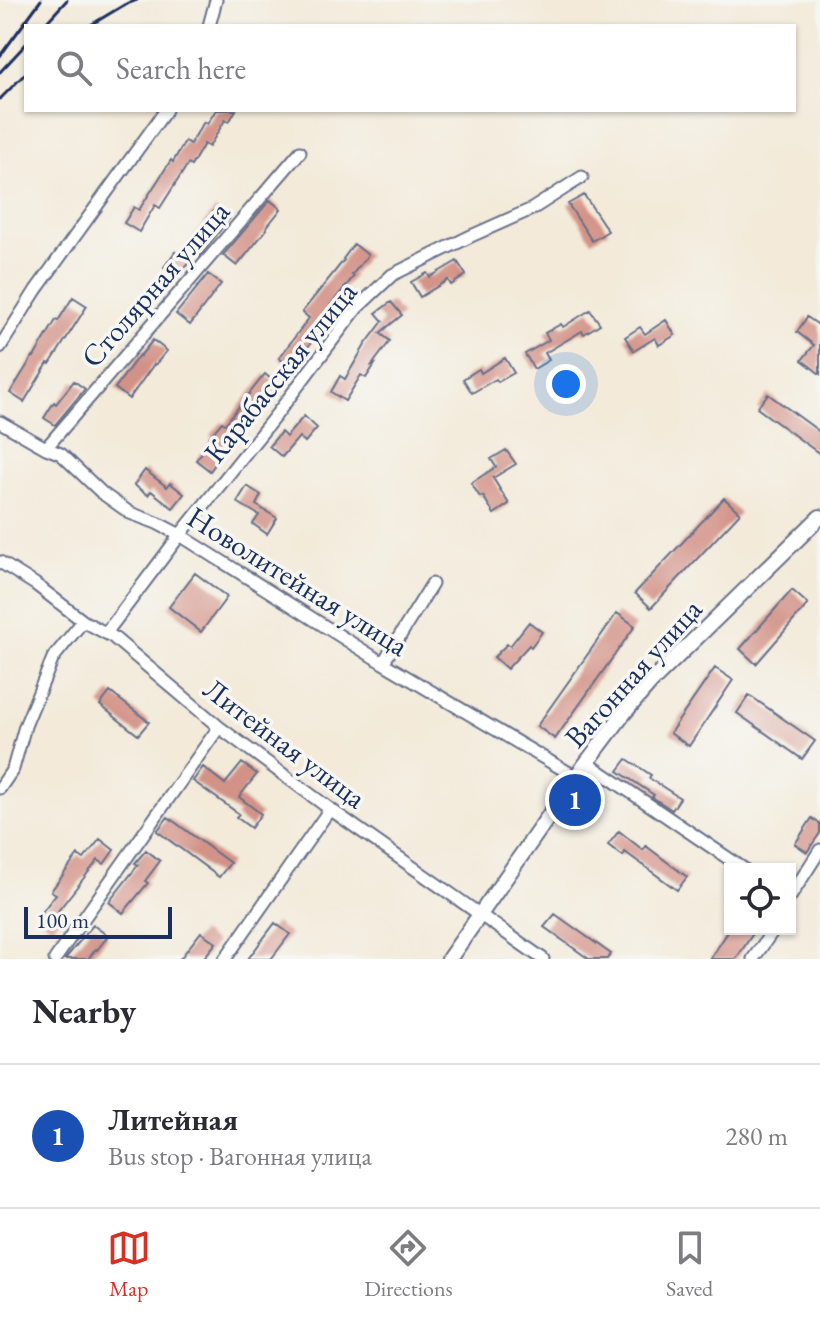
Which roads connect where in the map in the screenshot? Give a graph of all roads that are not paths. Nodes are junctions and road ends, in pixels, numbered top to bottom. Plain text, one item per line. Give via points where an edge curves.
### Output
1 (216, 0) edge
2 (210, 24) edge
3 (165, 112) edge
4 (300, 152) dead end
5 (582, 177) dead end
6 (0, 347) edge
7 (0, 422) edge
8 (46, 448) junction
9 (820, 517) edge
10 (180, 535) junction
11 (0, 562) edge
12 (432, 584) dead end
13 (83, 621) junction
14 (106, 633) junction
15 (383, 663) junction
16 (219, 727) junction
17 (586, 762) junction
18 (576, 777) junction
19 (0, 788) edge
20 (330, 809) junction
21 (820, 850) edge
22 (735, 863) edge
23 (796, 888) edge
24 (480, 914) junction
25 (770, 935) edge
26 (55, 959) edge
27 (225, 959) edge
28 (449, 959) edge
29 (543, 959) edge
30 (753, 959) edge

1 - 2 street
3 - 6 street
4 - 8 street, Столярная улица
5 - 10 street, Карабасская улица via 532,209 392,275 357,308
7 - 8 street, Новолитейная улица
8 - 10 street, Новолитейная улица via 61,454 130,513
9 - 17 street, Вагонная улица via 651,682
10 - 14 street, Карабасская улица
10 - 15 street, Новолитейная улица
11 - 13 street, Литейная улица
12 - 15 street
13 - 14 street, Литейная улица
13 - 19 street via 53,658 13,769
14 - 16 street, Литейная улица
15 - 18 street, Новолитейная улица
16 - 20 street, Литейная улица
16 - 26 street
17 - 18 street, Вагонная улица
17 - 22 street
18 - 24 street, Вагонная улица
20 - 24 street, Литейная улица
20 - 27 street
21 - 23 street
24 - 28 street, Вагонная улица
24 - 29 street, Литейная улица
25 - 30 street

